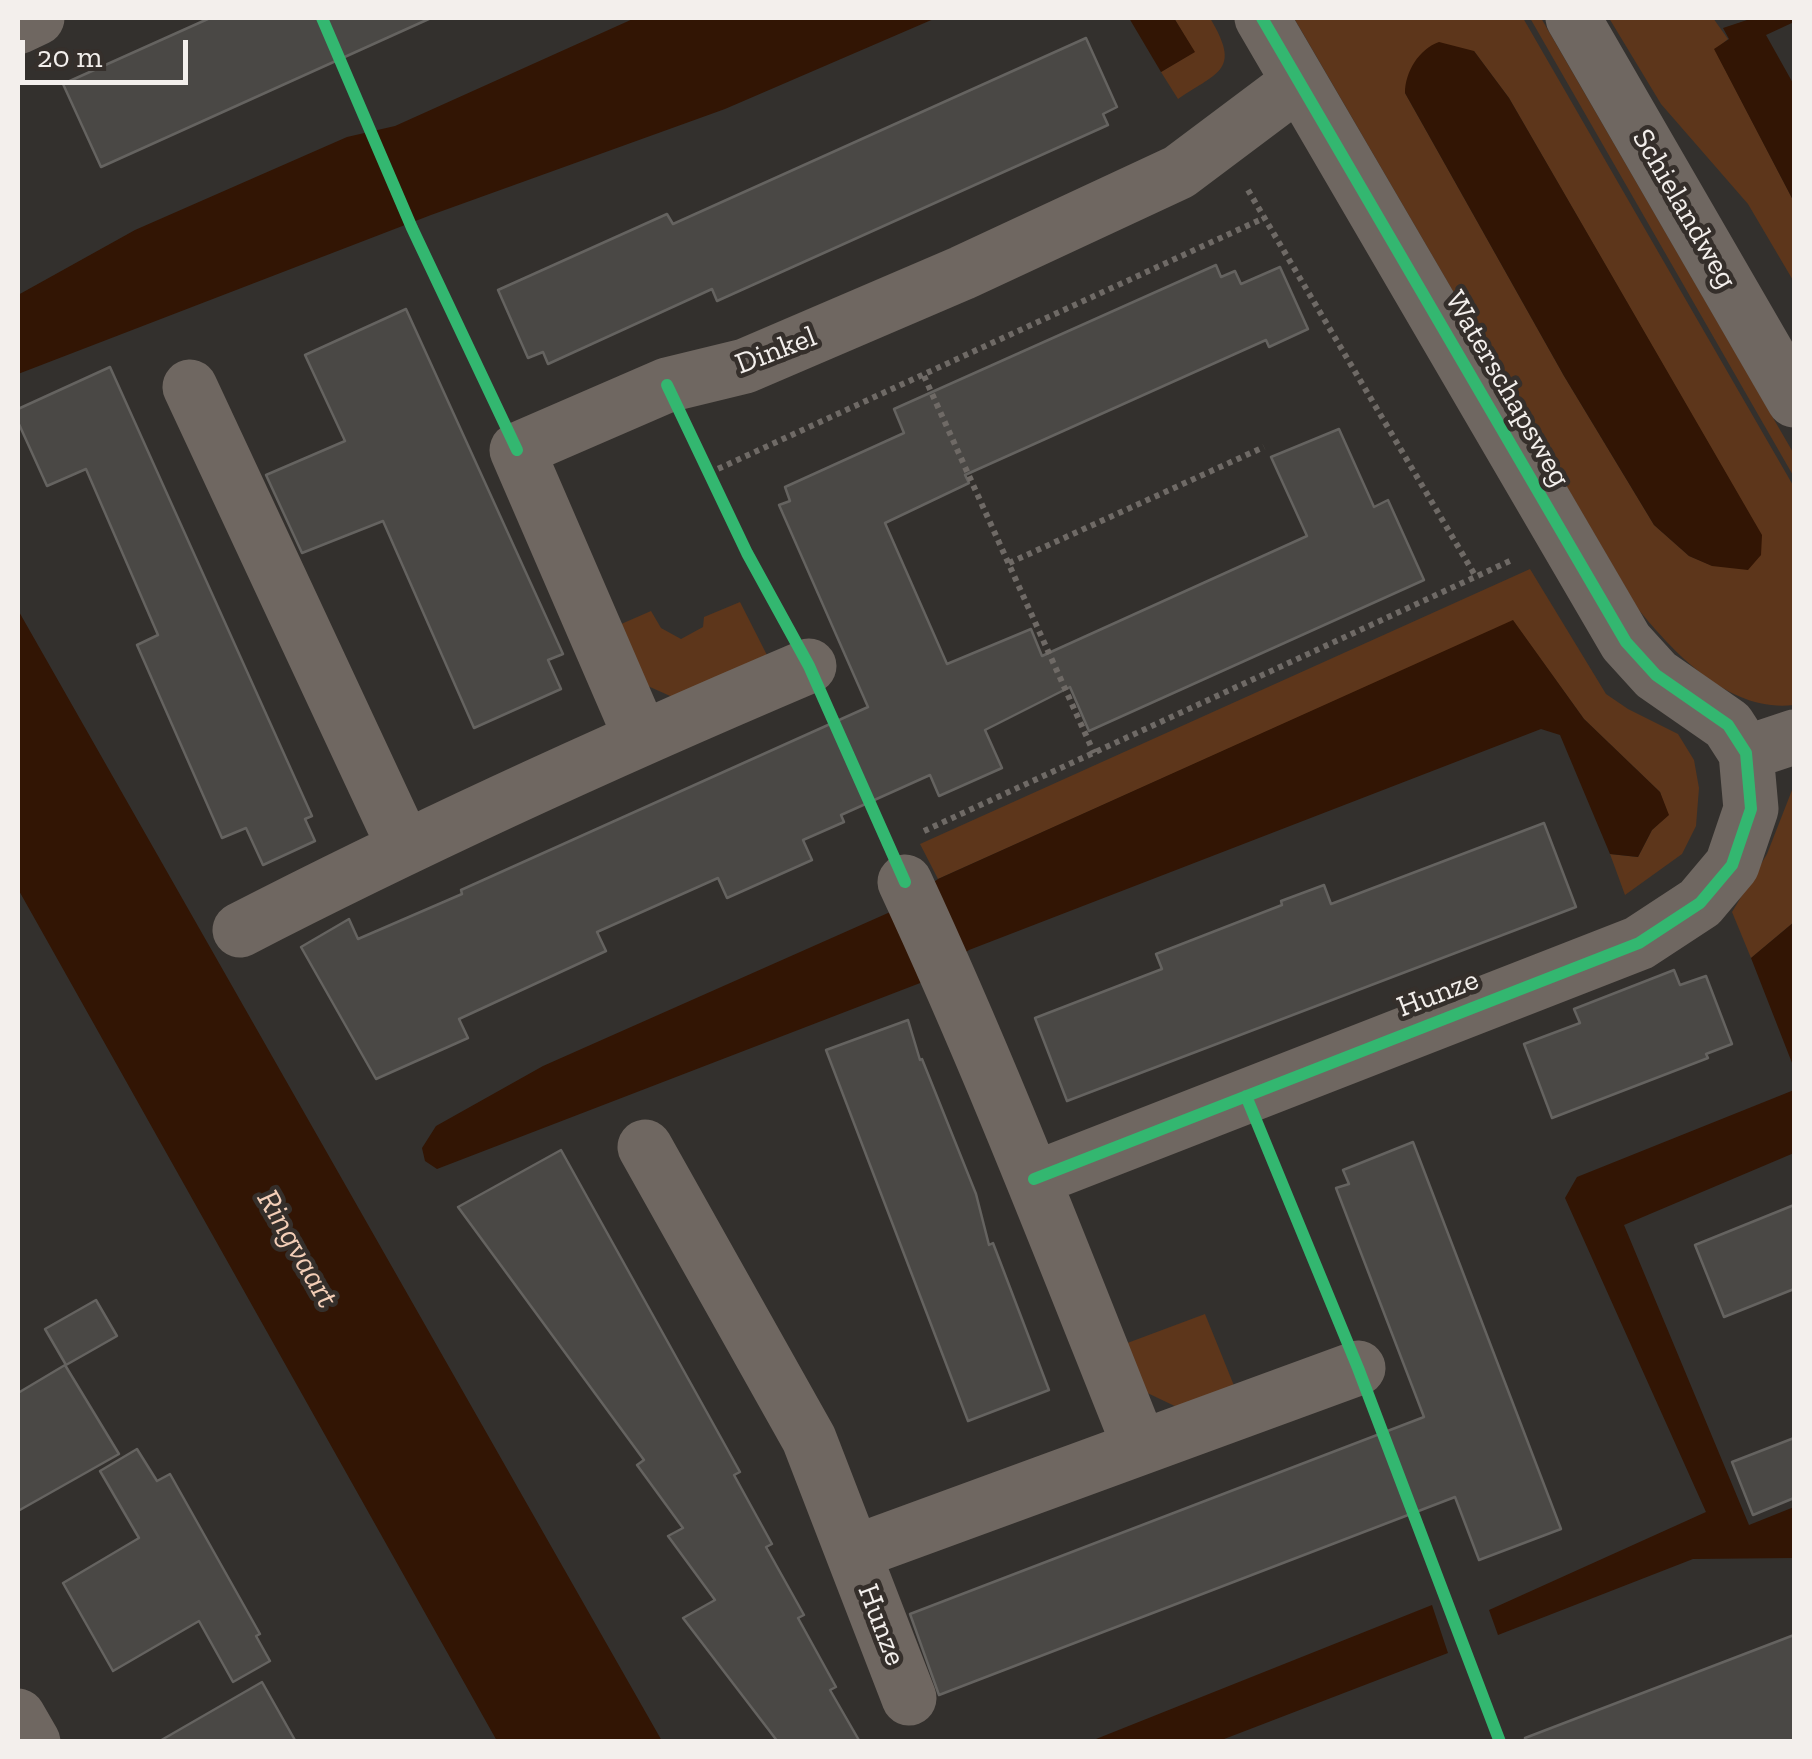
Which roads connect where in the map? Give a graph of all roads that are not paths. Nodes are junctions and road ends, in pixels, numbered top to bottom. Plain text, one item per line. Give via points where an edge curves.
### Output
1 (36, 18) edge
2 (1262, 18) edge
3 (1572, 18) edge
4 (18, 26) edge
5 (1300, 82) junction
6 (190, 387) dead end
7 (1794, 400) edge
8 (808, 666) dead end
9 (640, 737) junction
10 (1770, 745) edge
11 (404, 846) junction
12 (897, 864) road end
13 (240, 930) dead end
14 (645, 1147) dead end
15 (1034, 1179) junction
16 (1358, 1368) dead end
17 (1140, 1446) junction
18 (853, 1552) junction
19 (909, 1698) dead end
20 (18, 1716) edge
21 (32, 1742) edge

1 - 4 street
2 - 5 street, Waterschapsweg
3 - 7 street, Schielandweg
5 - 9 street, Dinkel via 1179,172 745,366 667,385 517,450
5 - 10 street, Waterschapsweg via 1626,642 1656,675
6 - 11 street
8 - 9 street
9 - 11 street
10 - 15 street, Hunze via 1732,865 1700,903 1639,943
11 - 13 street
12 - 15 street
14 - 18 street, Hunze via 809,1439
15 - 17 street
16 - 17 street, Hunze
17 - 18 street, Hunze
18 - 19 street, Hunze
20 - 21 street

